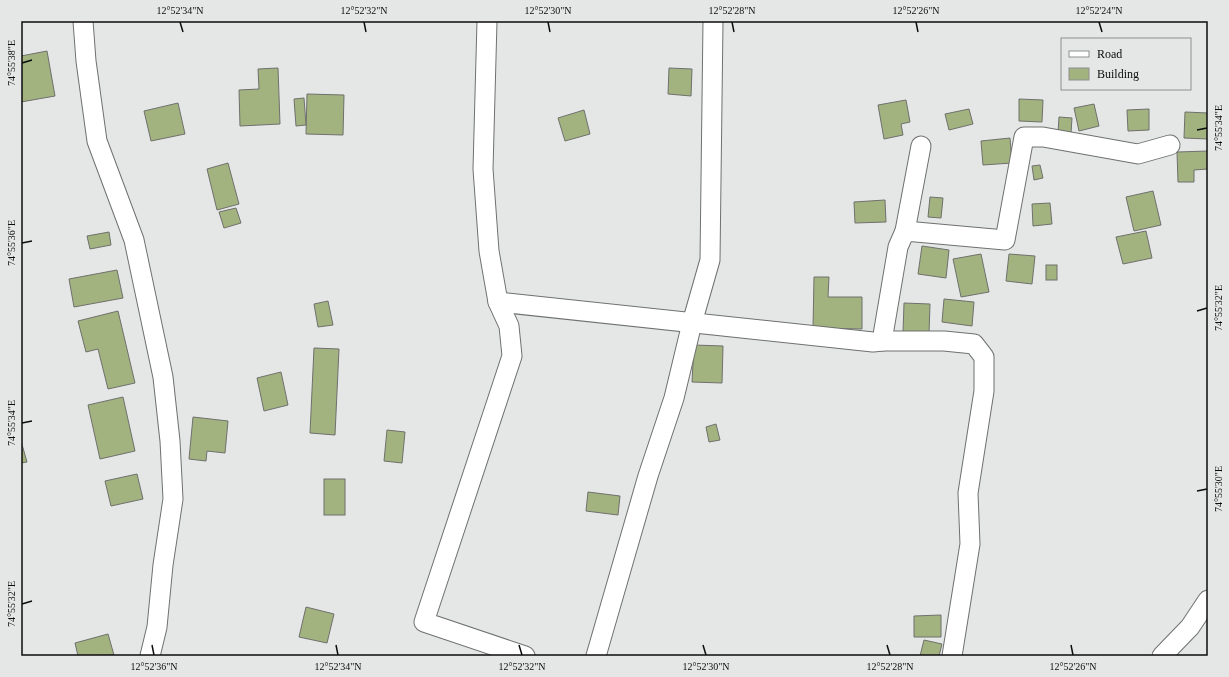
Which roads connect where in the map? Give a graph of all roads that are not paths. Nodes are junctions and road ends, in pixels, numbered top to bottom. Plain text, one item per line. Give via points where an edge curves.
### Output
1 (83, 21) edge
2 (487, 21) edge
3 (713, 21) edge
4 (1170, 145) dead end
5 (921, 146) dead end
6 (904, 231) junction
7 (498, 302) junction
8 (692, 323) junction
9 (882, 341) junction
10 (1208, 600) edge
11 (150, 656) edge
12 (525, 656) edge
13 (596, 656) edge
14 (952, 656) edge
15 (1162, 656) edge

1 - 11 street via 97,140 134,240 163,377 170,441 173,499 157,628
2 - 7 street via 483,169 488,251
3 - 8 street via 710,260
4 - 6 street via 1138,154 1043,137 1024,137 1005,240
5 - 6 street
6 - 9 street via 898,247
7 - 8 street
7 - 12 street via 509,326 512,356 424,622
8 - 9 street
8 - 13 street via 674,398 648,476
9 - 14 street via 944,341 974,344 984,357 984,391 968,493 970,544
10 - 15 street via 1190,627

